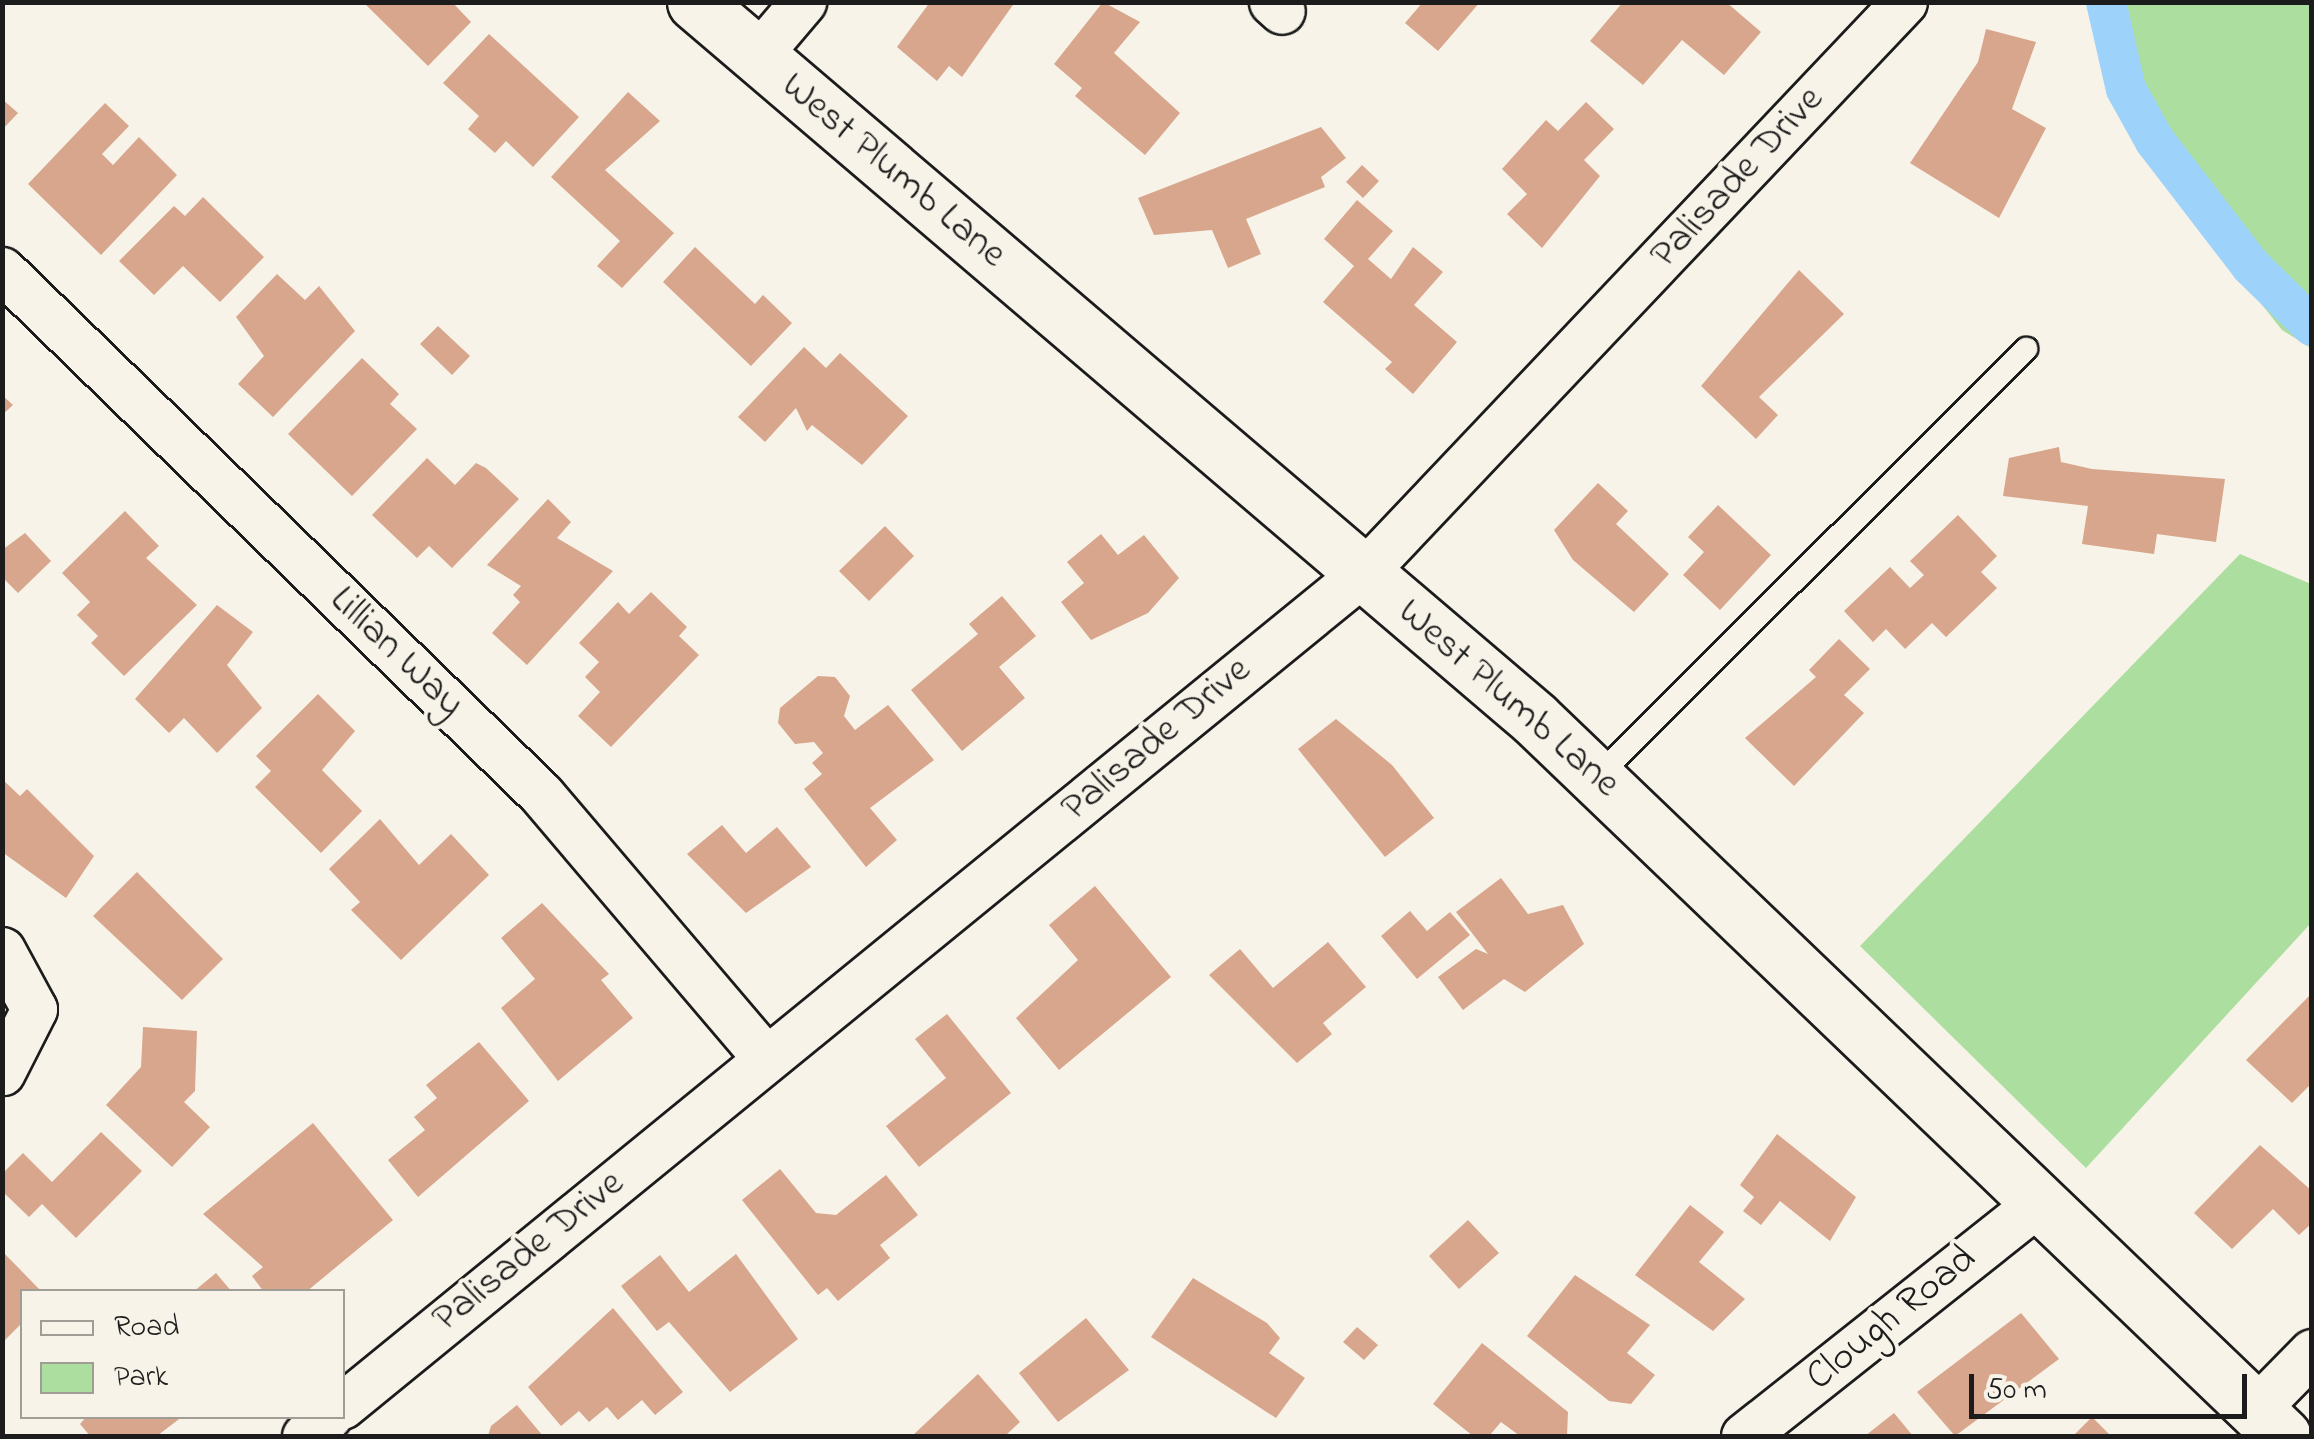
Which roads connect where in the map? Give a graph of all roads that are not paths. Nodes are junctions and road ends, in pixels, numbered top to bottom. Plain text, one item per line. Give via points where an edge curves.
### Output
1 (695, 2) edge
2 (803, 2) edge
3 (1904, 2) edge
4 (758, 55) junction
5 (2, 270) edge
6 (2026, 349) dead end
7 (1364, 572) junction
8 (1598, 776) junction
9 (2, 950) edge
10 (766, 1058) junction
11 (2, 1072) edge
12 (2040, 1201) junction
13 (2312, 1352) edge
14 (345, 1404) edge
15 (325, 1419) edge
16 (2269, 1423) edge
17 (305, 1436) edge
18 (1744, 1436) edge

1 - 4 main road, West Plumb Lane
2 - 4 street
3 - 7 street, Palisade Drive
4 - 7 main road, West Plumb Lane
5 - 10 street, Lillian Way via 542,794
6 - 8 lane
7 - 8 main road, West Plumb Lane
7 - 10 street, Palisade Drive
8 - 12 main road, West Plumb Lane
9 - 11 street via 34,1009
10 - 14 street, Palisade Drive
12 - 16 main road, West Plumb Lane
12 - 18 street, Clough Road
13 - 16 street
15 - 17 street

